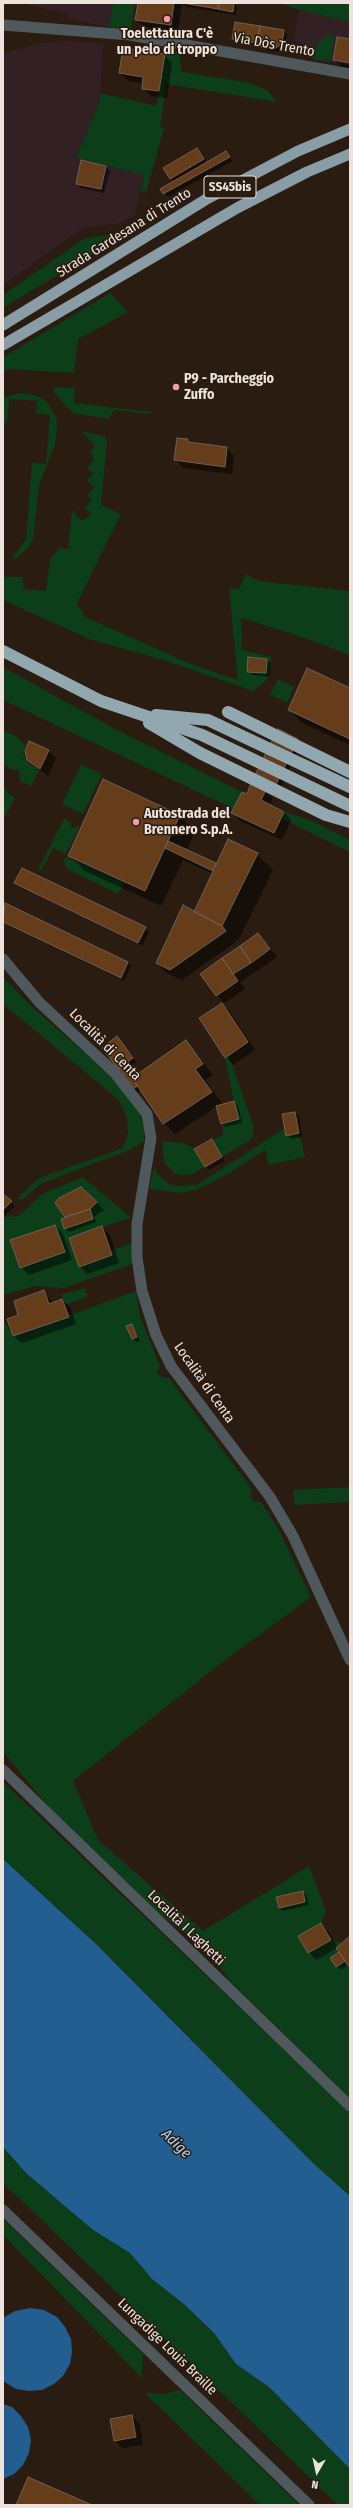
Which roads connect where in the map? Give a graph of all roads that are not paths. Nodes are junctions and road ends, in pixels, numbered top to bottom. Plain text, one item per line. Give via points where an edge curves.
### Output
1 (3, 25) edge
2 (350, 74) edge
3 (350, 129) edge
4 (350, 154) edge
5 (3, 325) edge
6 (3, 345) edge
7 (3, 651) edge
8 (131, 712) junction
9 (228, 712) dead end
10 (350, 772) edge
11 (350, 787) edge
12 (350, 806) edge
13 (350, 822) edge
14 (3, 960) edge
15 (350, 1660) edge
16 (3, 1770) edge
17 (350, 2106) edge
18 (3, 2210) edge
19 (309, 2505) edge

1 - 2 street, Via Dòs Trento via 130,35
3 - 5 highway, Strada Gardesana di Trento / SS45bis via 298,151 205,200
4 - 6 highway, SS45bis via 307,172 237,208
7 - 8 highway via 101,701
8 - 11 highway via 208,720
8 - 12 highway via 202,735
8 - 13 highway via 200,753 326,815
9 - 10 highway
14 - 15 street, Località di Centa via 39,1002 115,1073 148,1114 151,1138 137,1224 137,1257 142,1291 156,1336 171,1366 270,1498 293,1536
16 - 17 street, Località I Laghetti
18 - 19 street, Lungadige Louis Braille

